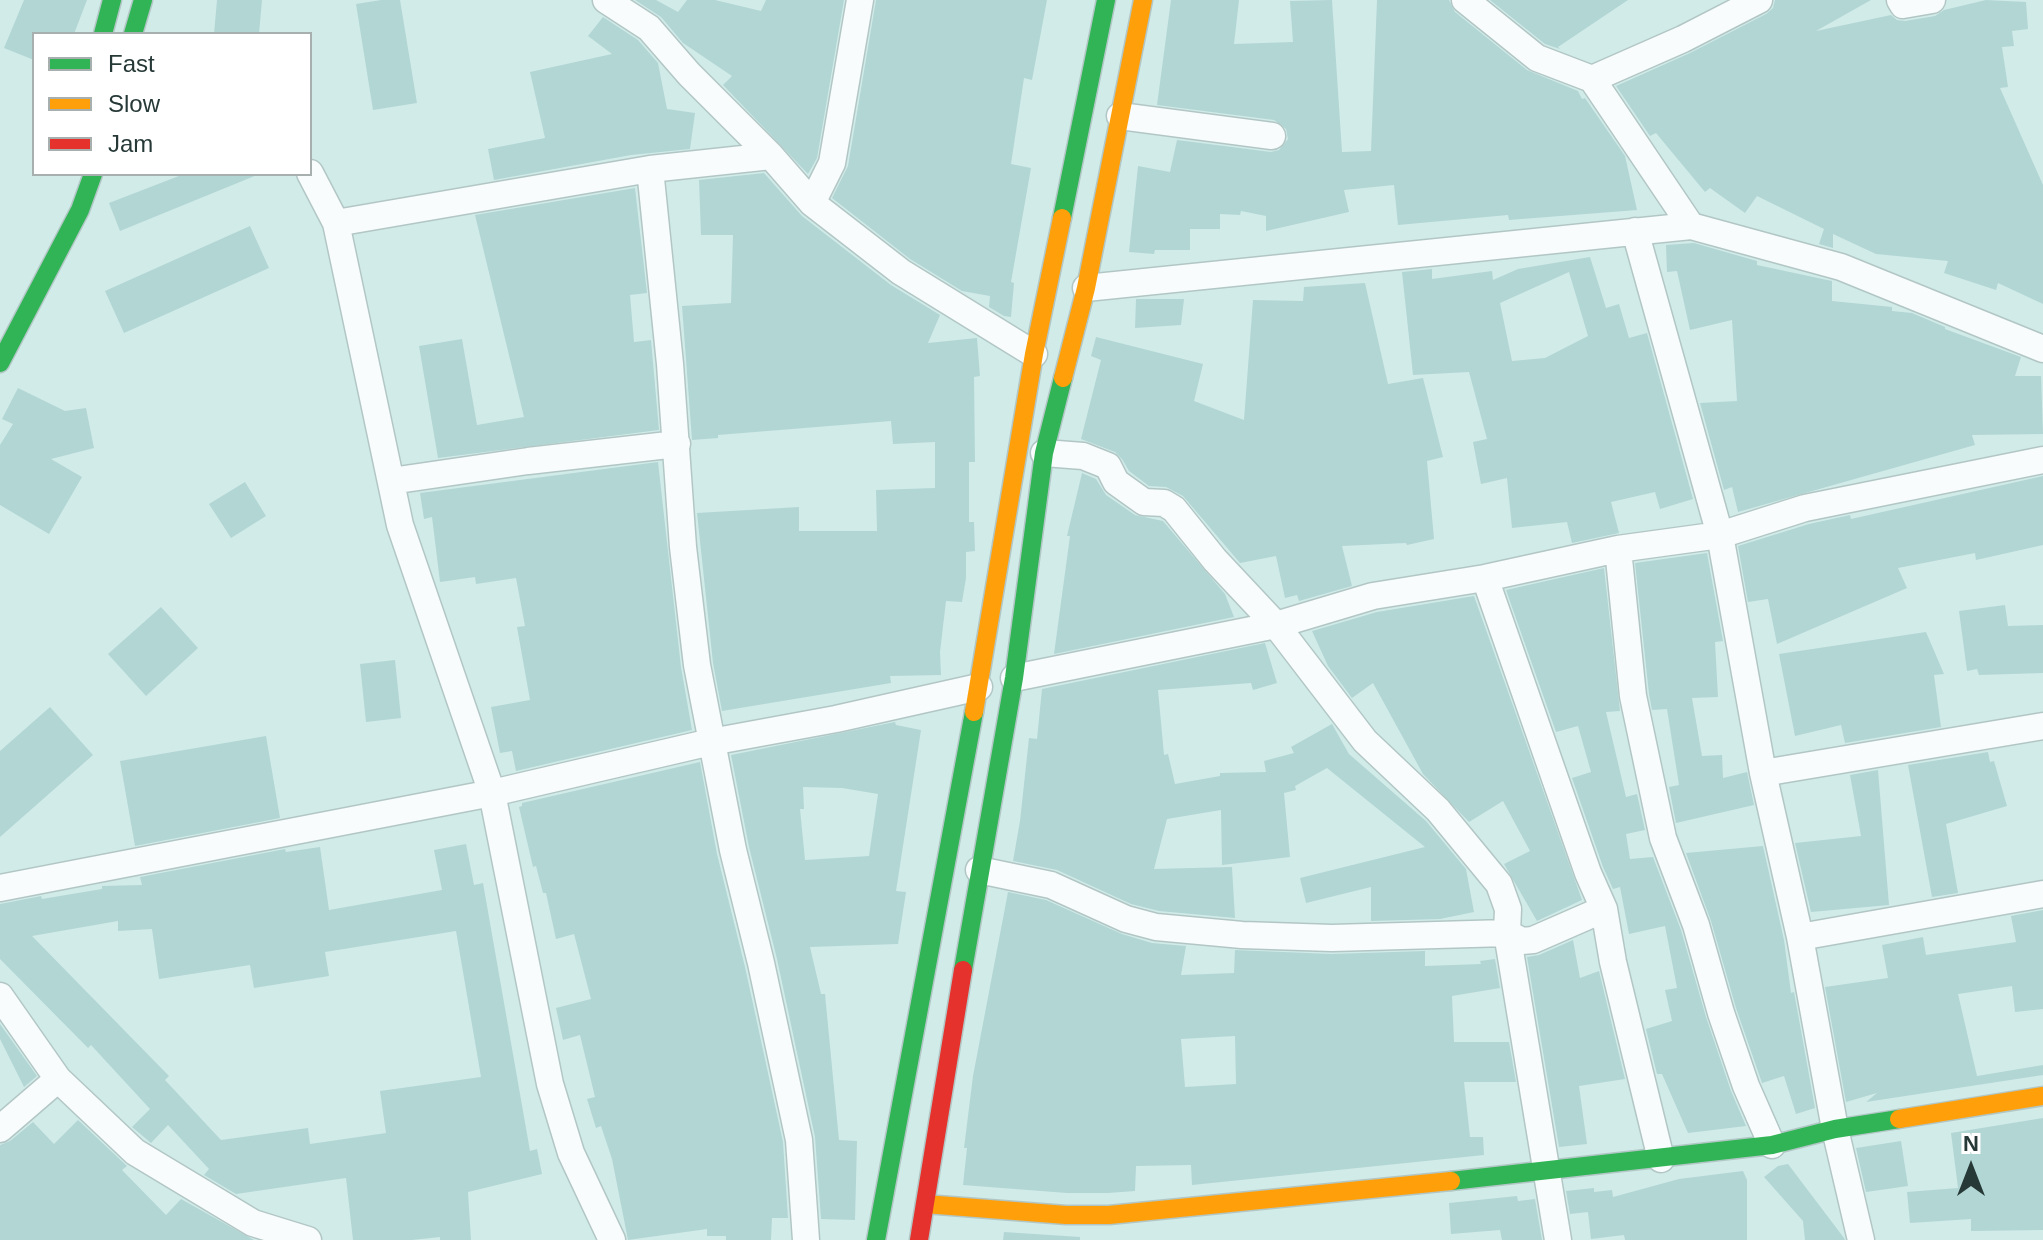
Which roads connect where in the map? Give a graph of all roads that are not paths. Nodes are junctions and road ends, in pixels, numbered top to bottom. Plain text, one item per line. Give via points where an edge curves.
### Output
1 (112, 0) edge
2 (143, 0) edge
3 (606, 0) edge
4 (860, 0) edge
5 (1106, 0) edge
6 (1143, 0) edge
7 (1465, 0) edge
8 (1759, 0) edge
9 (1900, 0) edge
10 (1932, 0) edge
11 (104, 32) edge
12 (134, 32) edge
13 (1592, 79) junction
14 (1120, 116) junction
15 (1272, 136) dead end
16 (771, 156) junction
17 (650, 169) junction
18 (92, 176) edge
19 (312, 176) edge
20 (812, 203) junction
21 (336, 223) junction
22 (1691, 226) junction
23 (1635, 231) junction
24 (1086, 288) junction
25 (2043, 349) edge
26 (1034, 354) junction
27 (0, 363) edge
28 (677, 444) junction
29 (1044, 453) junction
30 (2043, 460) edge
31 (391, 481) junction
32 (1720, 535) junction
33 (1618, 549) junction
34 (1485, 578) junction
35 (1276, 625) junction
36 (1014, 678) junction
37 (979, 687) junction
38 (2043, 726) edge
39 (711, 742) junction
40 (1763, 773) junction
41 (492, 793) junction
42 (979, 870) junction
43 (0, 888) edge
44 (2043, 894) edge
45 (1604, 909) junction
46 (1507, 933) junction
47 (1800, 937) junction
48 (0, 996) edge
49 (58, 1079) junction
50 (2043, 1096) edge
51 (0, 1129) edge
52 (1835, 1129) junction
53 (1772, 1145) junction
54 (1661, 1159) junction
55 (1545, 1171) junction
56 (925, 1204) junction
57 (1866, 1238) edge
58 (308, 1240) edge
59 (612, 1240) edge
60 (806, 1240) edge
61 (876, 1240) edge
62 (919, 1240) edge
63 (1558, 1240) edge

1 - 11 main road
2 - 12 main road
3 - 16 street via 649,28
4 - 20 street via 832,163
5 - 26 main road
6 - 14 main road
7 - 13 street via 1537,58
8 - 13 street
9 - 10 street via 1903,5
13 - 22 street
14 - 15 street
14 - 24 main road
16 - 17 street
16 - 20 street
17 - 21 street
17 - 28 street
18 - 27 main road via 80,210
19 - 21 street
20 - 26 street via 901,272
21 - 31 street
22 - 23 street
22 - 25 street via 1841,267
23 - 24 street
23 - 32 street
24 - 29 main road
26 - 37 main road
28 - 31 street
28 - 39 street via 683,547
29 - 35 street via 1083,456 1108,466 1116,482 1144,502 1174,509
29 - 36 main road
30 - 32 street via 1805,508
31 - 41 street via 400,525
32 - 33 street
32 - 40 street
33 - 34 street
33 - 53 street via 1633,696 1663,838 1746,1086
34 - 35 street via 1373,596
34 - 45 street
35 - 36 street
35 - 46 street via 1365,741 1438,810 1499,884 1508,909
36 - 42 main road
37 - 39 street
37 - 61 main road
38 - 40 street
39 - 41 street
39 - 60 street via 799,1140
40 - 47 street
41 - 43 street
41 - 59 street via 550,1084 571,1153
42 - 46 street via 1051,885 1156,927 1332,938
42 - 56 main road
44 - 47 street
45 - 46 street via 1533,940
45 - 54 street
46 - 55 street
47 - 52 street
48 - 49 street
49 - 51 street
49 - 58 street via 135,1152 253,1223
50 - 52 main road
52 - 53 main road
52 - 57 street
53 - 54 main road
54 - 55 main road
55 - 56 main road via 1109,1215
55 - 63 street
56 - 62 main road

